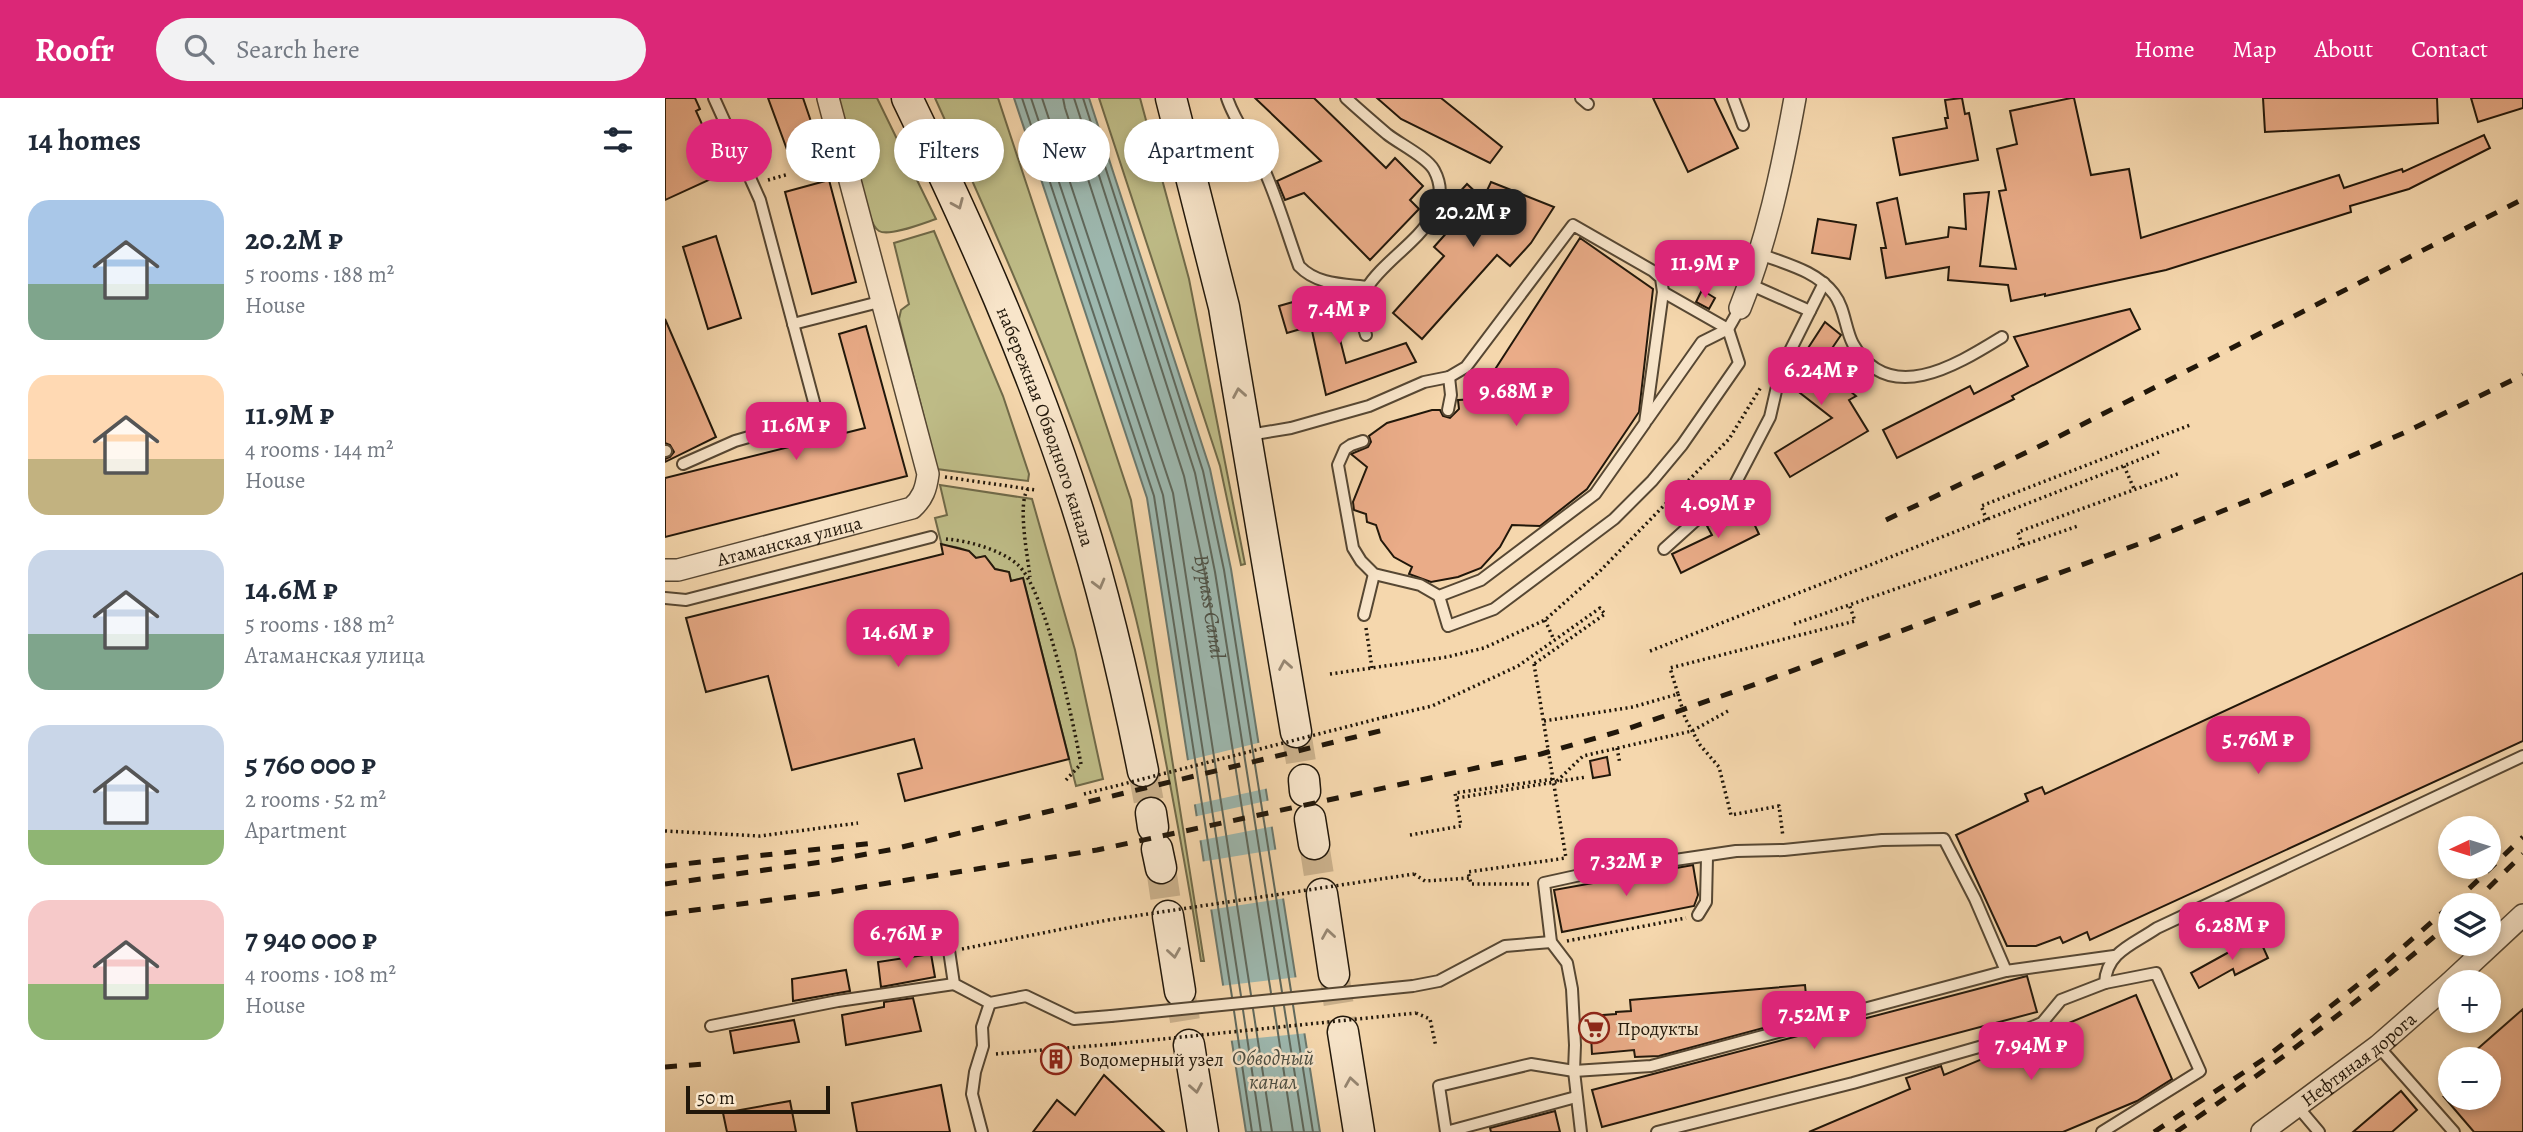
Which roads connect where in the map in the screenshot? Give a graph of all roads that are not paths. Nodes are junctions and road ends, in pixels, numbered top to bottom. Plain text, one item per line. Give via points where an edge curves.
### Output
1 (713, 98) edge
2 (828, 98) edge
3 (907, 98) edge
4 (1171, 98) edge
5 (1227, 98) edge
6 (1346, 98) edge
7 (1733, 98) edge
8 (1795, 98) edge
9 (1743, 125) dead end
10 (1760, 254) junction
11 (1749, 284) junction
12 (1824, 284) junction
13 (1368, 287) junction
14 (1663, 292) junction
15 (883, 301) junction
16 (1739, 308) joint
17 (1810, 311) junction
18 (793, 324) junction
19 (1727, 329) junction
20 (1366, 335) dead end
21 (2002, 337) dead end
22 (1449, 377) junction
23 (1448, 410) dead end
24 (1645, 423) junction
25 (1247, 436) junction
26 (1363, 442) dead end
27 (683, 464) dead end
28 (931, 537) road end
29 (1664, 549) dead end
30 (665, 570) edge
31 (1374, 574) junction
32 (1439, 596) junction
33 (665, 598) edge
34 (1364, 615) dead end
35 (1296, 733) tunnel mouth
36 (2523, 756) edge
37 (1143, 771) tunnel mouth
38 (1707, 857) junction
39 (1322, 894) tunnel mouth
40 (1698, 915) road end
41 (2523, 915) edge
42 (1168, 916) tunnel mouth
43 (947, 937) dead end
44 (1551, 942) junction
45 (2114, 956) junction
46 (2464, 970) edge
47 (2006, 971) junction
48 (1334, 974) tunnel mouth
49 (2105, 983) junction
50 (954, 984) junction
51 (1180, 991) tunnel mouth
52 (2438, 993) edge
53 (990, 1003) junction
54 (711, 1026) dead end
55 (1343, 1032) tunnel mouth
56 (1189, 1045) tunnel mouth
57 (2378, 1045) junction
58 (1574, 1071) junction
59 (1576, 1097) junction
60 (2297, 1106) junction
61 (982, 1132) edge
62 (1203, 1132) edge
63 (1359, 1132) edge
64 (1446, 1132) edge
65 (1581, 1132) edge
66 (1657, 1132) edge
67 (2102, 1132) edge
68 (2262, 1132) edge
69 (2319, 1132) edge
70 (2454, 1132) edge

1 - 18 lane via 760,200
2 - 15 street
3 -> 37 main road, набережная Обводного канала via 952,190 1032,380 1072,492 1122,670
25 -> 4 main road via 1224,307
5 - 13 lane via 1264,170 1299,266 1323,281
6 - 13 lane via 1433,167 1439,183 1439,202 1431,220
7 - 9 lane
8 - 10 street
10 - 11 street
10 - 12 lane via 1808,272
11 - 16 street
11 - 17 lane
12 - 17 lane
12 - 21 lane via 1836,296 1853,344 1873,367 1899,378 1929,375 1958,364
13 - 20 lane via 1361,319
14 - 19 lane
14 - 22 lane via 1661,278 1653,271 1573,225 1466,368
14 - 24 lane
15 - 18 lane
15 - 30 street, Атаманская улица via 928,474 921,499 912,508
16 - 19 lane
17 - 29 lane via 1781,369 1770,418 1734,486
18 - 27 lane via 818,417 735,441
19 - 24 lane via 1702,342
19 - 32 lane via 1739,363 1682,445 1614,519 1494,609 1448,626
22 - 23 lane
22 - 25 lane via 1423,382 1369,406
24 - 32 lane via 1595,494 1481,580
35 -> 25 main road
26 - 31 lane via 1345,449 1338,465 1353,548
28 - 33 lane via 686,600
31 - 32 lane via 1420,585
31 - 34 lane
36 - 45 lane via 2157,928
38 - 40 lane via 1706,902
38 - 44 lane via 1544,883
38 - 47 lane via 1882,839 1944,839
48 -> 39 main road
41 - 46 street, Нефтяная дорога
42 -> 51 main road
43 - 50 lane
44 - 53 lane, bridge via 1505,946 1439,981 1413,986 1074,1019 1026,996
44 - 58 lane via 1567,963 1574,1008
45 - 47 lane
45 - 49 lane via 2105,969
47 - 58 lane via 1651,1066
49 - 66 lane via 2061,1000 2042,1023 1993,1043
49 - 67 lane via 2156,973 2200,1071
50 - 53 lane
50 - 54 lane via 838,1000
52 - 57 street, Нефтяная дорога
53 - 61 lane via 972,1094
63 -> 55 main road
56 -> 62 main road
57 - 60 street, Нефтяная дорога
57 - 70 lane
58 - 59 lane
58 - 64 lane via 1531,1063 1439,1086
59 - 64 lane
59 - 65 lane
60 - 68 street, Нефтяная дорога
60 - 69 lane

